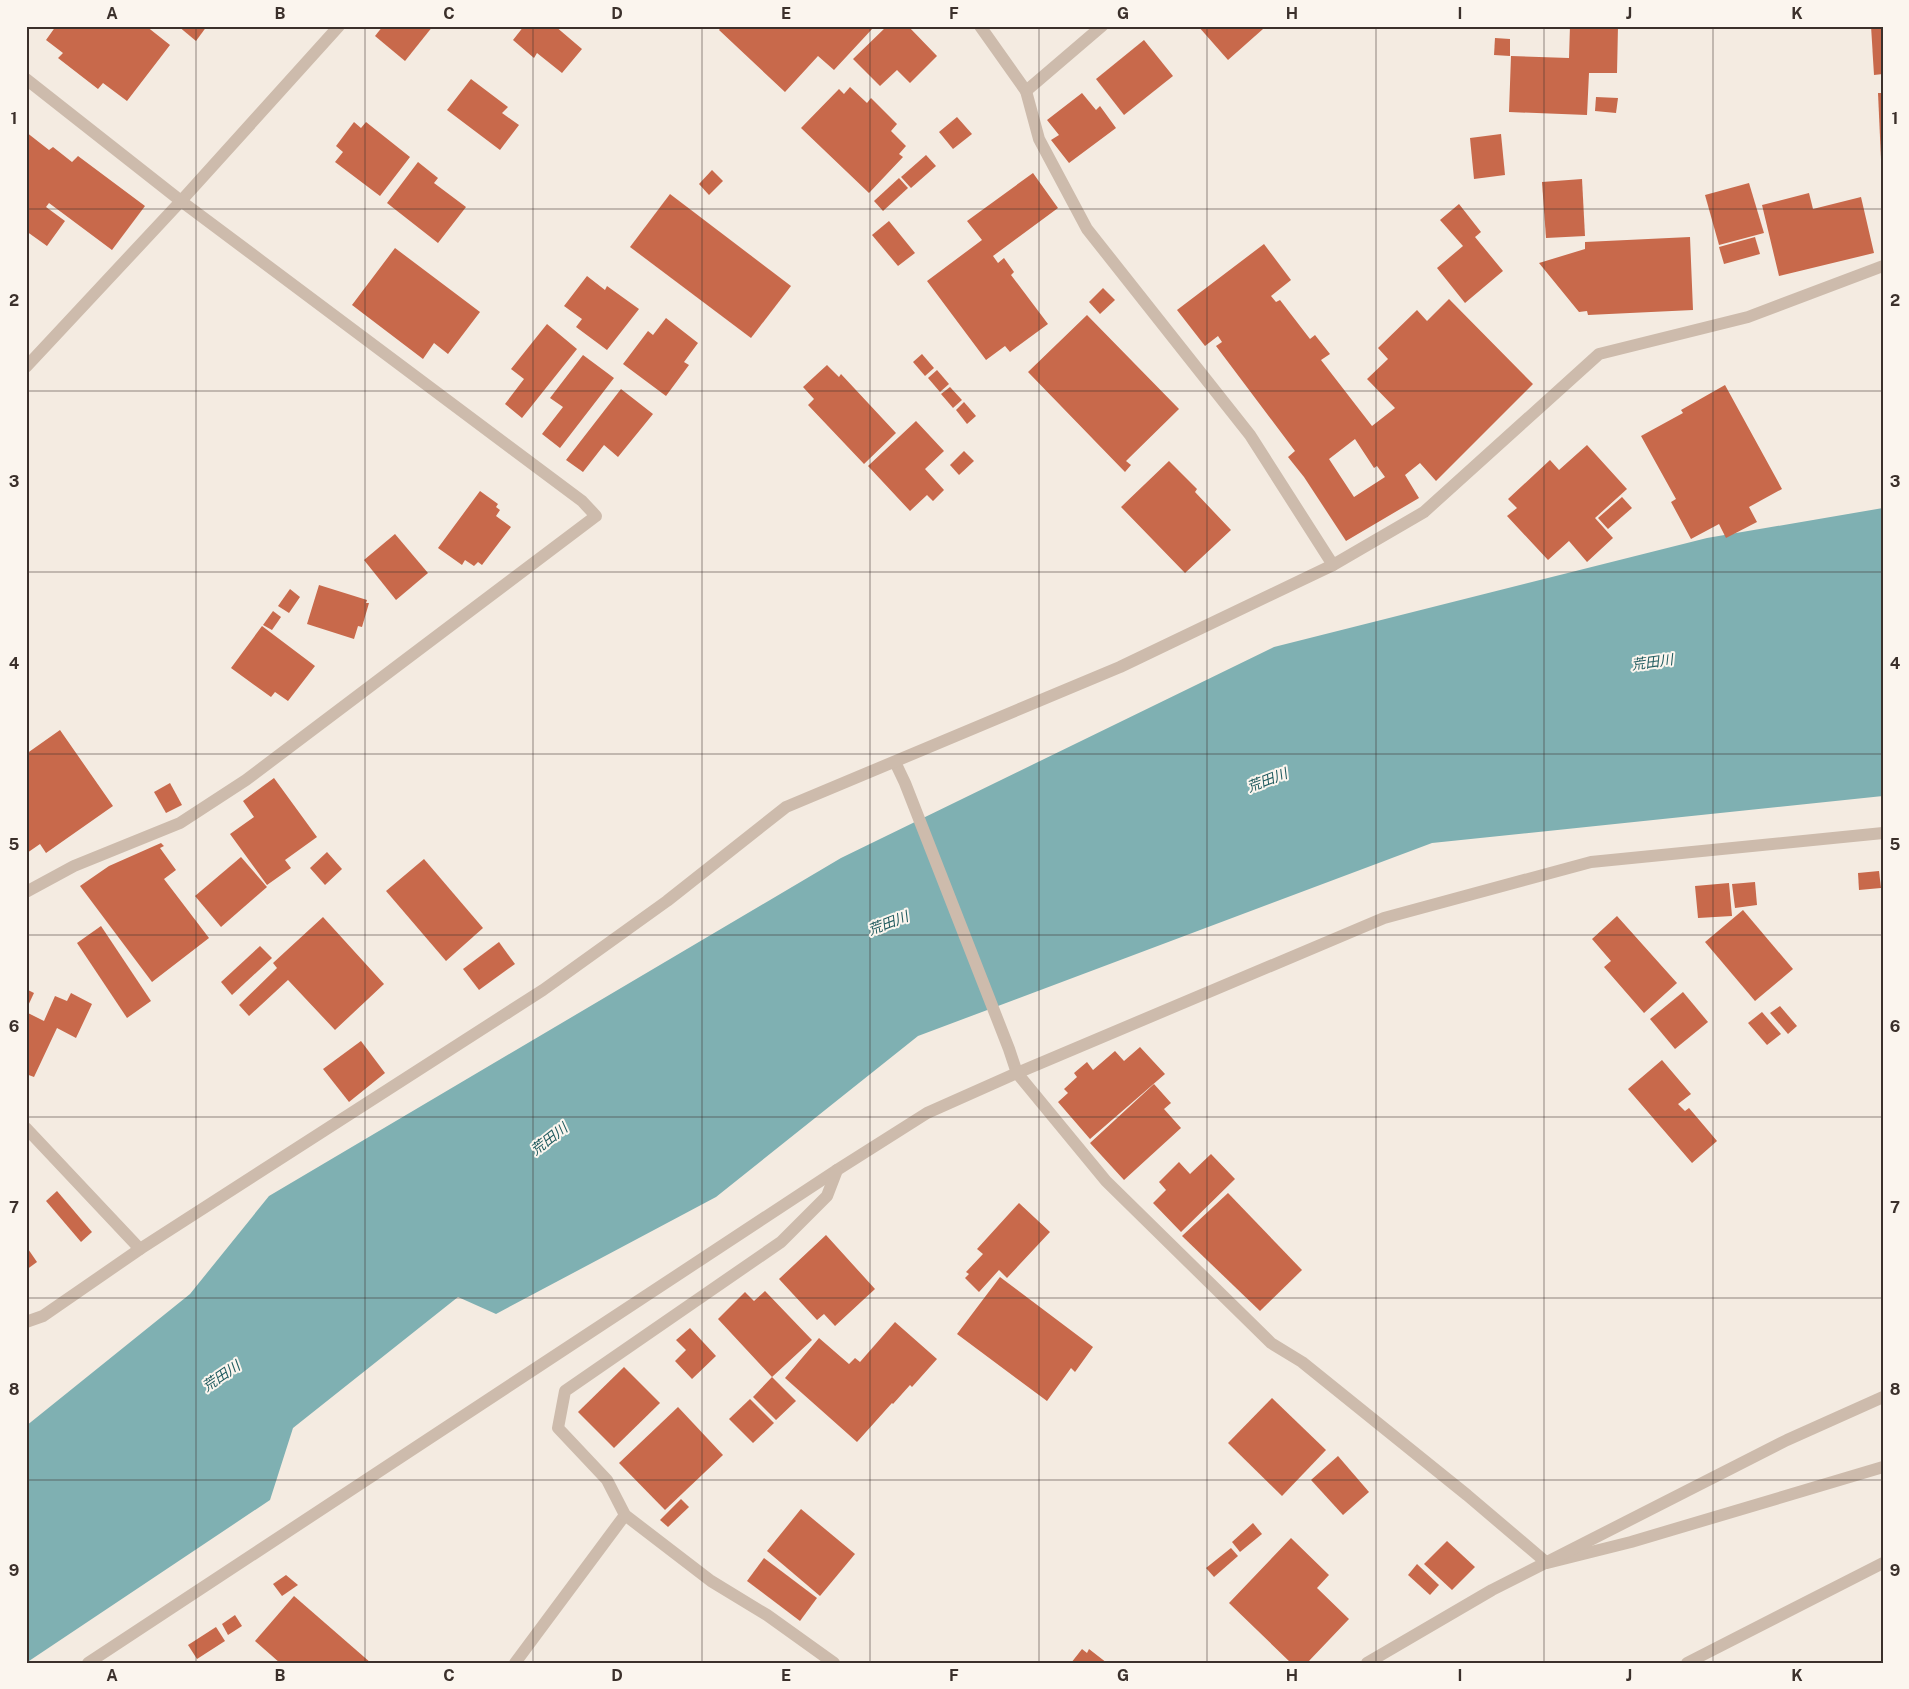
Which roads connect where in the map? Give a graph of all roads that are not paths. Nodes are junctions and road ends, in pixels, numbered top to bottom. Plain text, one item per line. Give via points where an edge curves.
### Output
1 (339, 26) edge
2 (980, 26) edge
3 (1102, 26) edge
4 (26, 79) edge
5 (1026, 91) junction
6 (181, 201) junction
7 (1883, 266) edge
8 (26, 367) edge
9 (1333, 565) junction
10 (895, 762) junction
11 (1883, 834) edge
12 (26, 892) edge
13 (1017, 1073) junction
14 (26, 1128) edge
15 (837, 1170) junction
16 (140, 1249) junction
17 (26, 1322) edge
18 (1883, 1397) edge
19 (1883, 1467) edge
20 (626, 1514) junction
21 (1547, 1563) junction
22 (1883, 1563) edge
23 (88, 1663) edge
24 (515, 1663) edge
25 (834, 1663) edge
26 (1367, 1663) edge
27 (1687, 1663) edge

1 - 6 street
2 - 5 street
3 - 5 street
4 - 6 street
5 - 9 street via 1039,139 1087,229 1250,435
6 - 8 street
6 - 12 street via 582,501 596,516 246,780 180,823 74,866
7 - 9 street via 1748,317 1599,354 1424,512
9 - 10 street via 1120,667
10 - 13 street via 1010,1048
10 - 16 street via 786,807 666,901 543,990
11 - 13 street via 1591,862 1384,918
13 - 15 street via 928,1113
13 - 21 street via 1106,1181 1271,1343 1302,1362
14 - 16 street
15 - 20 street via 827,1196 782,1242 565,1391 558,1428 607,1480
15 - 23 street
16 - 17 street via 43,1316
18 - 21 street via 1787,1440
19 - 21 street via 1631,1542
20 - 24 street
20 - 25 street via 711,1580
21 - 26 street via 1492,1590
22 - 27 street

